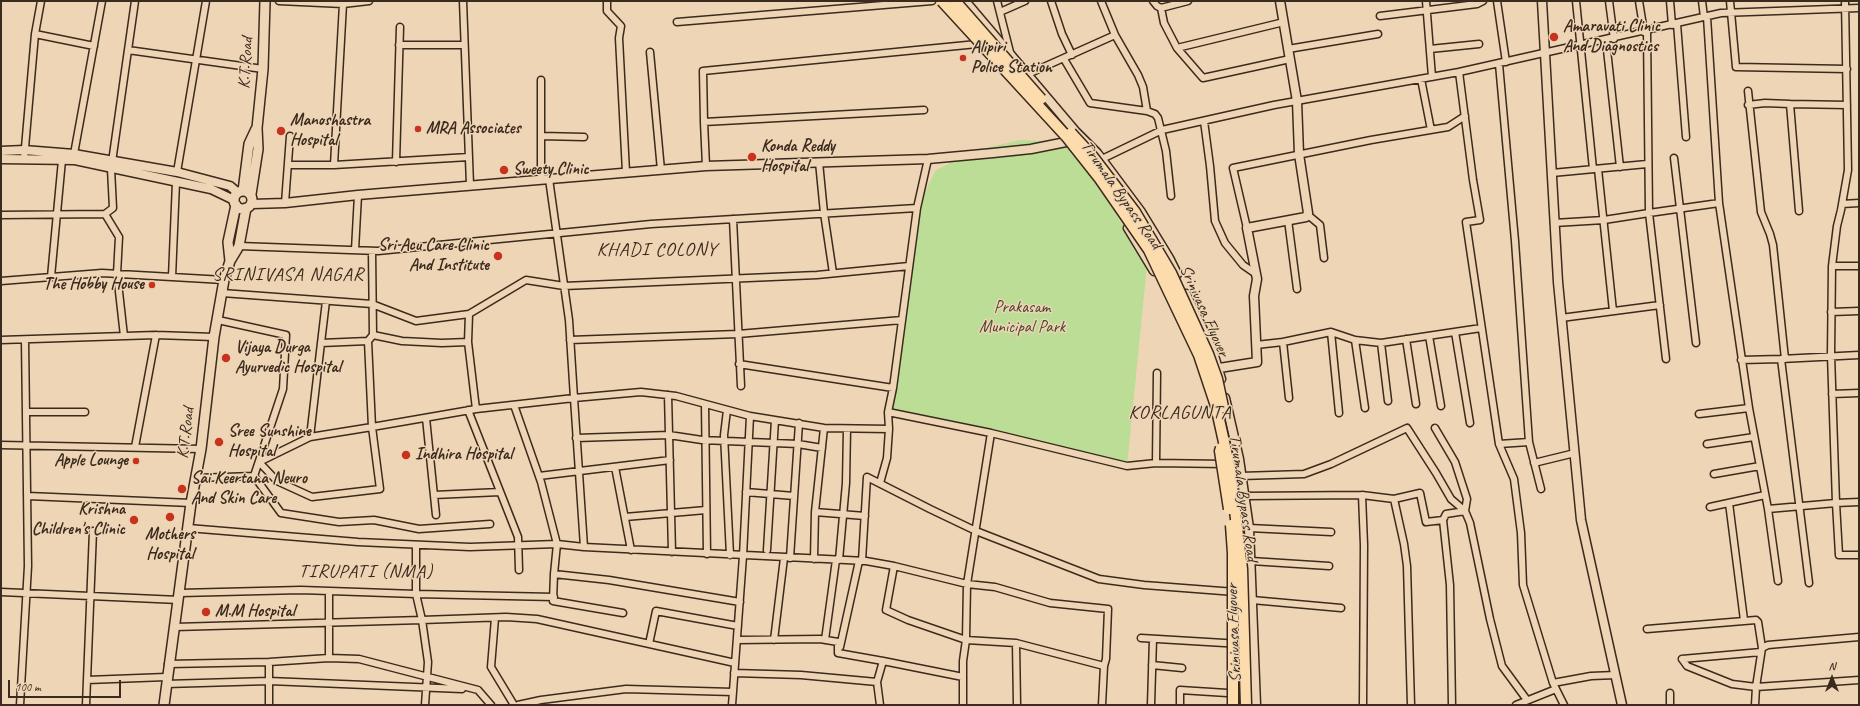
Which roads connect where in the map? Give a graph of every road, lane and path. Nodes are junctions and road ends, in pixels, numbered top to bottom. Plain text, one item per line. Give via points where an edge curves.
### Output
1 (41, 1) edge
2 (102, 1) edge
3 (135, 1) edge
4 (206, 1) edge
5 (265, 1) edge
6 (279, 1) edge
7 (369, 1) edge
8 (463, 1) edge
9 (606, 1) edge
10 (932, 1) edge
11 (938, 1) edge
12 (942, 1) edge
13 (955, 1) edge
14 (965, 1) edge
15 (997, 1) edge
16 (1025, 1) edge
17 (1051, 1) edge
18 (1101, 1) edge
19 (1153, 1) edge
20 (1280, 1) edge
21 (1426, 1) edge
22 (1483, 1) edge
23 (1497, 1) edge
24 (1542, 1) edge
25 (1576, 1) edge
26 (1609, 1) edge
27 (1639, 1) edge
28 (1670, 1) edge
29 (1702, 1) edge
30 (1730, 1) edge
31 (1184, 2) edge
32 (343, 4) junction
33 (1846, 4) edge
34 (1161, 8) junction
35 (1859, 8) edge
36 (1427, 10) junction
37 (1000, 12) junction
38 (1730, 12) junction
39 (1380, 16) dead end
40 (1705, 17) junction
41 (677, 22) dead end
42 (1284, 22) junction
43 (1675, 24) junction
44 (400, 27) dead end
45 (1646, 31) junction
46 (35, 34) junction
47 (1378, 34) dead end
48 (1115, 35) junction
49 (1614, 39) junction
50 (1606, 41) junction
51 (977, 44) junction
52 (1479, 44) dead end
53 (399, 45) junction
54 (464, 45) junction
55 (94, 46) junction
56 (1579, 46) junction
57 (1177, 48) junction
58 (1288, 49) junction
59 (1430, 49) junction
60 (128, 50) junction
61 (650, 52) dead end
62 (1011, 53) junction
63 (1545, 54) junction
64 (1072, 55) junction
65 (196, 59) junction
66 (1064, 59) junction
67 (1290, 59) junction
68 (1506, 62) junction
69 (1498, 64) junction
70 (263, 69) junction
71 (1846, 69) junction
72 (1459, 72) junction
73 (1028, 74) junction
74 (1432, 77) junction
75 (1421, 79) junction
76 (541, 80) dead end
77 (1748, 91) dead end
78 (1297, 101) junction
79 (1790, 104) junction
80 (1748, 105) junction
81 (1847, 105) junction
82 (924, 110) dead end
83 (1147, 111) junction
84 (1465, 116) junction
85 (1204, 121) junction
86 (704, 122) junction
87 (1162, 130) junction
88 (1430, 130) junction
89 (1076, 132) junction
90 (290, 136) dead end
91 (541, 136) junction
92 (584, 137) dead end
93 (1686, 137) dead end
94 (1066, 142) junction
95 (1, 151) edge
96 (24, 154) junction
97 (74, 154) junction
98 (1299, 154) junction
99 (469, 157) junction
100 (1674, 158) dead end
101 (1, 159) edge
102 (928, 159) junction
103 (1102, 159) junction
104 (62, 160) junction
105 (396, 162) junction
106 (819, 162) junction
107 (1647, 164) junction
108 (112, 165) junction
109 (288, 165) junction
110 (334, 165) junction
111 (706, 166) junction
112 (1620, 167) junction
113 (1595, 169) junction
114 (661, 170) junction
115 (176, 172) junction
116 (626, 172) junction
117 (1552, 173) junction
118 (545, 179) junction
119 (176, 182) junction
120 (470, 185) junction
121 (358, 195) junction
122 (1170, 196) dead end
123 (243, 199) junction
124 (1719, 202) junction
125 (285, 203) junction
126 (1859, 203) edge
127 (1842, 204) junction
128 (917, 208) junction
129 (1680, 208) junction
130 (1799, 211) dead end
131 (824, 213) junction
132 (1649, 213) junction
133 (57, 214) junction
134 (105, 214) junction
135 (1, 215) edge
136 (1308, 215) junction
137 (734, 219) junction
138 (1288, 220) junction
139 (1604, 220) junction
140 (1554, 223) junction
141 (1247, 228) junction
142 (556, 232) junction
143 (238, 246) junction
144 (355, 250) junction
145 (372, 251) junction
146 (1324, 258) dead end
147 (230, 261) junction
148 (909, 266) junction
149 (1832, 266) junction
150 (1859, 266) edge
151 (833, 273) junction
152 (117, 274) junction
153 (1256, 274) junction
154 (51, 277) junction
155 (172, 277) junction
156 (736, 278) junction
157 (224, 280) junction
158 (1, 281) edge
159 (564, 286) junction
160 (1297, 289) dead end
161 (222, 293) junction
162 (326, 301) junction
163 (372, 304) junction
164 (1660, 305) junction
165 (1613, 311) junction
166 (1859, 311) edge
167 (1831, 312) junction
168 (469, 314) junction
169 (1561, 318) junction
170 (218, 320) junction
171 (902, 320) junction
172 (1481, 328) junction
173 (1331, 332) junction
174 (1455, 332) junction
175 (738, 334) junction
176 (373, 335) junction
177 (124, 336) junction
178 (156, 336) junction
179 (1429, 336) junction
180 (214, 337) junction
181 (1406, 339) junction
182 (1, 340) edge
183 (25, 340) junction
184 (570, 340) junction
185 (1355, 340) junction
186 (368, 341) junction
187 (468, 342) junction
188 (1283, 342) junction
189 (321, 343) junction
190 (1381, 343) junction
191 (1256, 344) junction
192 (1696, 344) dead end
193 (1831, 355) junction
194 (1859, 355) edge
195 (1666, 359) dead end
196 (1783, 359) junction
197 (1741, 360) junction
198 (739, 364) junction
199 (1218, 367) junction
200 (1201, 372) junction
201 (1157, 373) dead end
202 (741, 386) dead end
203 (893, 388) junction
204 (1859, 393) edge
205 (1832, 394) junction
206 (668, 396) junction
207 (574, 398) junction
208 (1290, 398) dead end
209 (1388, 401) dead end
210 (705, 404) junction
211 (1416, 404) dead end
212 (514, 405) junction
213 (1441, 406) dead end
214 (1365, 408) dead end
215 (1749, 408) junction
216 (476, 409) junction
217 (468, 410) junction
218 (727, 410) junction
219 (26, 412) junction
220 (85, 412) dead end
221 (888, 412) junction
222 (1339, 413) dead end
223 (1700, 414) dead end
224 (750, 416) junction
225 (426, 418) junction
226 (776, 420) junction
227 (1470, 423) dead end
228 (799, 424) junction
229 (372, 427) junction
230 (824, 428) junction
231 (1435, 428) dead end
232 (847, 429) junction
233 (889, 429) junction
234 (990, 433) junction
235 (669, 435) junction
236 (1754, 436) junction
237 (310, 437) junction
238 (576, 438) junction
239 (705, 440) junction
240 (725, 441) junction
241 (749, 441) junction
242 (774, 442) junction
243 (1529, 442) junction
244 (798, 444) junction
245 (1225, 444) junction
246 (1499, 444) junction
247 (1707, 444) dead end
248 (1, 445) edge
249 (27, 445) junction
250 (135, 447) junction
251 (822, 448) junction
252 (201, 449) junction
253 (1575, 454) junction
254 (670, 460) junction
255 (259, 462) junction
256 (1156, 463) junction
257 (1534, 463) junction
258 (1226, 464) junction
259 (1760, 466) junction
260 (615, 467) junction
261 (579, 471) junction
262 (1714, 474) dead end
263 (254, 476) junction
264 (539, 476) junction
265 (1242, 476) junction
266 (196, 478) junction
267 (880, 483) junction
268 (1541, 489) dead end
269 (500, 492) junction
270 (746, 492) junction
271 (771, 494) junction
272 (434, 495) junction
273 (1362, 495) junction
274 (1765, 495) junction
275 (28, 496) junction
276 (794, 496) junction
277 (1245, 496) junction
278 (1394, 499) junction
279 (191, 502) junction
280 (1859, 502) edge
281 (1729, 503) junction
282 (1836, 503) junction
283 (1800, 506) junction
284 (1710, 507) dead end
285 (1768, 509) junction
286 (706, 510) junction
287 (1464, 511) junction
288 (815, 512) junction
289 (671, 513) junction
290 (843, 514) junction
291 (436, 515) dead end
292 (865, 516) junction
293 (625, 517) junction
294 (1443, 520) junction
295 (490, 524) dead end
296 (188, 528) junction
297 (1249, 528) junction
298 (976, 530) junction
299 (93, 531) dead end
300 (1331, 532) dead end
301 (558, 544) junction
302 (416, 545) junction
303 (518, 545) junction
304 (584, 547) junction
305 (631, 550) junction
306 (767, 550) dead end
307 (672, 552) junction
308 (707, 554) junction
309 (730, 555) junction
310 (1859, 555) edge
311 (743, 556) junction
312 (787, 558) junction
313 (814, 559) junction
314 (837, 560) junction
315 (861, 561) junction
316 (1251, 561) junction
317 (894, 566) junction
318 (1328, 566) dead end
319 (519, 570) dead end
320 (554, 574) junction
321 (1778, 581) dead end
322 (1810, 583) dead end
323 (967, 584) junction
324 (329, 591) junction
325 (1, 592) edge
326 (1239, 592) junction
327 (26, 594) junction
328 (416, 594) junction
329 (180, 596) junction
330 (90, 597) junction
331 (554, 597) junction
332 (1252, 600) junction
333 (740, 602) junction
334 (1341, 608) dead end
335 (622, 613) dead end
336 (495, 618) junction
337 (422, 620) junction
338 (1744, 620) junction
339 (329, 622) junction
340 (738, 626) junction
341 (175, 627) junction
342 (1647, 629) dead end
343 (1859, 637) edge
344 (1141, 638) dead end
345 (1153, 639) junction
346 (737, 640) junction
347 (774, 640) junction
348 (825, 640) junction
349 (966, 640) junction
350 (1016, 643) junction
351 (649, 644) junction
352 (1241, 644) junction
353 (1762, 650) junction
354 (838, 653) junction
355 (328, 658) junction
356 (883, 661) junction
357 (269, 662) junction
358 (735, 663) junction
359 (168, 664) junction
360 (1152, 665) junction
361 (1104, 666) junction
362 (1182, 668) dead end
363 (734, 673) junction
364 (1616, 675) junction
365 (426, 676) junction
366 (963, 677) junction
367 (87, 680) junction
368 (166, 680) junction
369 (1859, 680) edge
370 (269, 681) junction
371 (878, 682) junction
372 (1555, 686) junction
373 (425, 687) junction
374 (1756, 687) junction
375 (474, 689) junction
376 (733, 692) junction
377 (1243, 694) junction
378 (1670, 694) dead end
379 (1527, 700) junction
380 (20, 705) edge
381 (86, 705) edge
382 (164, 705) edge
383 (269, 705) edge
384 (425, 705) edge
385 (491, 705) edge
386 (514, 705) edge
387 (518, 705) edge
388 (732, 705) edge
389 (880, 705) edge
390 (963, 705) edge
391 (1017, 705) edge
392 (1102, 705) edge
393 (1151, 705) edge
394 (1180, 705) edge
395 (1233, 705) edge
396 (1245, 705) edge
397 (1253, 705) edge
398 (1256, 705) edge
399 (1363, 705) edge
400 (1411, 705) edge
401 (1452, 705) edge
402 (1516, 705) edge
403 (1564, 705) edge
404 (1622, 705) edge
405 (1670, 705) edge
406 (1755, 705) edge

1 - 46 street
2 - 55 street
3 - 60 street
4 - 65 street
5 - 70 main road, K.T.Road
6 - 32 street
7 - 32 street
8 - 54 street
9 - 116 street via 607,11 621,26 619,38
10 - 41 street
11 - 51 street, Tirumala Bypass Road
12 - 245 main road, Srinivasa Flyover, bridge via 1066,136 1100,179 1148,250 1199,355 1209,382
13 - 397 main road, Srinivasa Flyover, bridge via 1093,157 1135,212 1171,273 1208,354 1217,379 1243,512
14 - 62 street, Tirumala Bypass Road
15 - 37 street
16 - 37 street
17 - 64 street
18 - 48 street
19 - 34 street
20 - 42 street
21 - 36 street
22 - 36 street via 1477,4
23 - 68 street
24 - 63 street
25 - 56 street
26 - 49 street
27 - 45 street
28 - 43 street
29 - 40 street
30 - 38 street
31 - 34 street
32 - 110 street
33 - 35 street
33 - 38 street
33 - 71 street
34 - 57 street via 1164,23
36 - 39 street
36 - 59 street
37 - 62 street
38 - 40 street
38 - 71 street via 1736,67
40 - 43 street
40 - 124 street
42 - 57 street
42 - 58 street
43 - 45 street
43 - 93 street
44 - 53 street
45 - 49 street
45 - 107 street
46 - 55 street
46 - 96 street
47 - 58 street
48 - 64 street
48 - 83 street via 1143,86
49 - 50 street
50 - 56 street
50 - 112 street
51 - 86 street via 703,71
51 - 94 street, Tirumala Bypass Road
52 - 59 street
53 - 54 street
53 - 105 street
54 - 99 street
55 - 97 street
56 - 63 street
56 - 113 street
57 - 67 street via 1203,78
58 - 67 street
59 - 74 street
60 - 65 street
60 - 108 street
61 - 114 street
62 - 73 street, Tirumala Bypass Road
63 - 68 street
63 - 117 street
64 - 66 street
65 - 70 street
65 - 115 street
66 - 73 street
66 - 83 street via 1090,103
67 - 78 street
68 - 69 street
69 - 72 street
69 - 243 street via 1515,241
70 - 123 main road, K.T.Road via 257,128 258,149
71 - 81 street
72 - 74 street
72 - 84 street
73 - 89 street, Tirumala Bypass Road
74 - 75 street
75 - 78 street
75 - 88 street
76 - 91 street
77 - 80 street
78 - 85 street
78 - 98 street
79 - 80 street
79 - 81 street
79 - 130 street
80 - 196 street via 1761,212 1772,245
81 - 127 street via 1848,170
82 - 86 street
83 - 87 street via 1155,114
84 - 88 street via 1448,127
84 - 172 street via 1480,220 1466,222
85 - 87 street
85 - 153 street via 1215,222 1225,243 1243,265
86 - 111 street
87 - 103 street
87 - 122 street
88 - 98 street
89 - 94 street
89 - 103 street, Tirumala Bypass Road
90 - 109 street
91 - 92 street
91 - 118 street
94 - 102 street via 1031,149
94 - 200 street, Tirumala Bypass Road via 1105,192 1150,263
95 - 96 street
96 - 97 street
96 - 101 street
96 - 104 street
97 - 108 street
98 - 136 street
98 - 141 street via 1233,168
99 - 105 street
99 - 120 street
100 - 129 street
102 - 106 street
102 - 128 street
103 - 199 street, Tirumala Bypass Road via 1141,212 1169,258
104 - 108 street
104 - 133 street
105 - 110 street
106 - 111 street
106 - 131 street
107 - 112 street
107 - 132 street
108 - 115 street
108 - 119 street
108 - 134 street via 113,208
109 - 110 street
109 - 125 street
111 - 114 street
112 - 113 street
113 - 117 street
113 - 139 street
114 - 116 street
115 - 123 street via 230,186
116 - 118 street
117 - 140 street
118 - 120 street
118 - 142 street
119 - 123 street
119 - 155 street
120 - 121 street
121 - 125 street
121 - 144 street
123 - 125 street
123 - 143 main road, K.T.Road
123 - 147 main road, K.T.Road via 228,242
124 - 129 street
124 - 197 street
126 - 127 street
127 - 149 street
128 - 131 street
128 - 148 street
129 - 132 street
129 - 192 street
131 - 137 street
131 - 151 street
132 - 139 street
132 - 164 street
133 - 134 street
133 - 135 street
133 - 154 street
134 - 152 street via 119,237
136 - 138 street
136 - 146 street via 1320,225
137 - 142 street
137 - 156 street
138 - 141 street
138 - 160 street
139 - 140 street
139 - 165 street
140 - 169 street
141 - 153 street
142 - 145 street
142 - 159 street
143 - 144 street
143 - 147 main road, K.T.Road
144 - 145 street
145 - 163 street
147 - 157 main road, K.T.Road
148 - 151 street
148 - 171 street
149 - 150 street
149 - 167 street
151 - 156 street
152 - 154 street
152 - 155 street
152 - 177 street
153 - 191 street
154 - 158 street
155 - 157 street
156 - 159 street
156 - 175 street
157 - 161 main road, K.T.Road
159 - 168 street via 526,280
159 - 184 street
161 - 162 street
161 - 170 main road, K.T.Road
162 - 163 street
162 - 189 street
163 - 168 street via 416,321
163 - 176 street
164 - 165 street
164 - 195 street
165 - 169 street
166 - 167 street
167 - 193 street
168 - 187 street
169 - 253 street
170 - 180 main road, K.T.Road
170 - 255 street via 286,335 283,389
171 - 175 street
171 - 203 street
172 - 174 street
172 - 246 street
173 - 185 street
173 - 188 street
173 - 222 street
174 - 179 street
174 - 227 street
175 - 184 street
175 - 198 street
176 - 186 street
176 - 187 street via 402,341
177 - 178 street
177 - 183 street
178 - 180 street
178 - 250 street
179 - 181 street
179 - 213 street
180 - 252 main road, K.T.Road
181 - 190 street
181 - 211 street
182 - 183 street
183 - 219 street
184 - 207 street
185 - 190 street
185 - 214 street
186 - 189 street
186 - 229 street
187 - 216 street
188 - 191 street
188 - 208 street
189 - 237 street
190 - 209 street
191 - 199 street via 1257,362
193 - 194 street
193 - 196 street
193 - 205 street
196 - 197 street
196 - 283 street
197 - 215 street
198 - 202 street
198 - 203 street
199 - 200 street
199 - 265 street, Tirumala Bypass Road
200 - 258 street, Tirumala Bypass Road via 1212,404
201 - 256 street
203 - 221 street
204 - 205 street
205 - 282 street
206 - 207 street via 641,392
206 - 210 street
206 - 235 street
207 - 212 street
207 - 238 street
210 - 218 street
210 - 239 street
212 - 216 street
212 - 264 street
215 - 223 street
215 - 236 street
216 - 217 street
217 - 225 street
217 - 269 street
218 - 224 street
218 - 240 street
219 - 220 street
219 - 249 street
221 - 233 street
221 - 234 street
224 - 226 street
224 - 241 street
225 - 229 street
225 - 272 street
226 - 228 street
226 - 242 street
228 - 230 street
228 - 244 street
229 - 237 street
229 - 255 street via 380,489 312,497 277,481
230 - 232 street
230 - 251 street
231 - 287 street via 1461,477 1467,498
232 - 233 street
232 - 290 street
233 - 267 street via 887,458
234 - 256 street via 1127,466
234 - 298 street
235 - 238 street
235 - 239 street
235 - 254 street
236 - 247 street
236 - 259 street
237 - 255 street
238 - 261 street
239 - 240 street
239 - 286 street
240 - 241 street
240 - 309 street
241 - 242 street
241 - 270 street
242 - 244 street
242 - 271 street
243 - 246 street
243 - 257 street
244 - 251 street
244 - 276 street
245 - 395 main road, Srinivasa Flyover, bridge via 1220,451 1232,553
245 - 396 main road, Srinivasa Flyover, bridge via 1242,569
246 - 372 street via 1514,479 1521,533 1523,585
248 - 249 street
249 - 250 street
249 - 275 street
250 - 252 street
251 - 288 street
252 - 266 main road, K.T.Road
253 - 257 street
253 - 364 street via 1581,520
254 - 260 street
254 - 289 street
255 - 263 street
256 - 258 street
257 - 268 street
258 - 326 street, Tirumala Bypass Road via 1234,520
259 - 262 street
259 - 274 street
260 - 261 street
260 - 293 street
261 - 264 street
261 - 304 street
263 - 266 street
263 - 295 street via 282,513 339,522 374,520 419,529
264 - 301 street
265 - 277 street, Tirumala Bypass Road
265 - 287 street via 1304,474 1407,428 1450,499
266 - 279 main road, K.T.Road
267 - 292 street via 867,477
267 - 298 street
269 - 272 street
269 - 303 street via 518,537
270 - 271 street
270 - 311 street
271 - 276 street
271 - 306 street
272 - 291 street
273 - 277 street
273 - 278 street
273 - 399 street
274 - 281 street
274 - 285 street
275 - 279 street
275 - 327 street
276 - 312 street
277 - 297 street, Tirumala Bypass Road
278 - 294 street via 1420,493 1426,522
278 - 400 street via 1407,566
279 - 296 main road, K.T.Road
280 - 282 street
281 - 284 street
281 - 338 street
282 - 283 street
282 - 310 street via 1838,553
283 - 285 street
283 - 322 street
285 - 321 street
286 - 289 street
286 - 308 street
287 - 294 street via 1446,514
287 - 379 street via 1470,523 1502,666
288 - 290 street
288 - 313 street
289 - 293 street
289 - 307 street
290 - 292 street
290 - 314 street
292 - 315 street
293 - 305 street
294 - 401 street via 1450,585
296 - 302 street
296 - 329 main road, K.T.Road
297 - 300 street
297 - 316 street, Tirumala Bypass Road
298 - 323 street
298 - 326 street via 1099,579
299 - 330 street
301 - 303 street
301 - 304 street
301 - 320 street
302 - 303 street
302 - 328 street
303 - 319 street
304 - 305 street
305 - 307 street
307 - 308 street
308 - 309 street
309 - 311 street
311 - 312 street
311 - 333 street
312 - 313 street
312 - 347 street
313 - 314 street
314 - 315 street
314 - 348 street
315 - 317 street
315 - 354 street
316 - 318 street
316 - 332 street, Tirumala Bypass Road
317 - 323 street
317 - 349 street via 886,610
320 - 331 street
320 - 333 street via 609,580
323 - 349 street
323 - 361 street via 995,587 1050,603 1108,609
324 - 328 street
324 - 329 street
324 - 339 street
325 - 327 street
326 - 352 street, Tirumala Bypass Road
327 - 330 street
327 - 380 street
328 - 331 street
328 - 337 street
329 - 330 street
329 - 341 main road, K.T.Road
330 - 367 street
331 - 335 street via 553,602
332 - 334 street
332 - 398 street, Tirumala Bypass Road
333 - 340 street
336 - 337 street
336 - 351 street via 537,619
336 - 386 street via 491,667
337 - 339 street
337 - 365 street via 428,662
338 - 342 street
338 - 353 street via 1754,619 1758,622
339 - 341 street
339 - 355 street
340 - 346 street
340 - 351 street via 656,612
341 - 359 main road, K.T.Road
343 - 353 street via 1768,645
344 - 345 street
345 - 352 street
345 - 360 street
346 - 347 street
346 - 358 street
347 - 348 street
348 - 354 street via 838,642
349 - 350 street
349 - 366 street
350 - 361 street
350 - 391 street
351 - 358 street
352 - 377 street, Tirumala Bypass Road
353 - 374 street
353 - 374 street via 1682,659 1687,666 1712,677 1732,684
354 - 356 street
355 - 357 street
355 - 365 street via 359,659
356 - 366 street
356 - 371 street
357 - 359 street
357 - 370 street
358 - 363 street
359 - 368 main road, K.T.Road
360 - 362 street
360 - 393 street
361 - 392 street
363 - 371 street via 801,674
363 - 376 street
364 - 372 street via 1591,676
364 - 404 street
365 - 373 street
365 - 375 street
366 - 390 street
367 - 368 street
367 - 381 street
368 - 370 street
368 - 382 main road, K.T.Road
369 - 374 street
370 - 373 street
370 - 383 street
371 - 389 street
372 - 379 street
372 - 403 street
373 - 375 street
373 - 384 street
374 - 406 street
375 - 385 street via 478,690
376 - 387 street via 626,689
376 - 388 street
377 - 394 street via 1180,690
377 - 396 street, Tirumala Bypass Road
378 - 405 street
379 - 402 street

